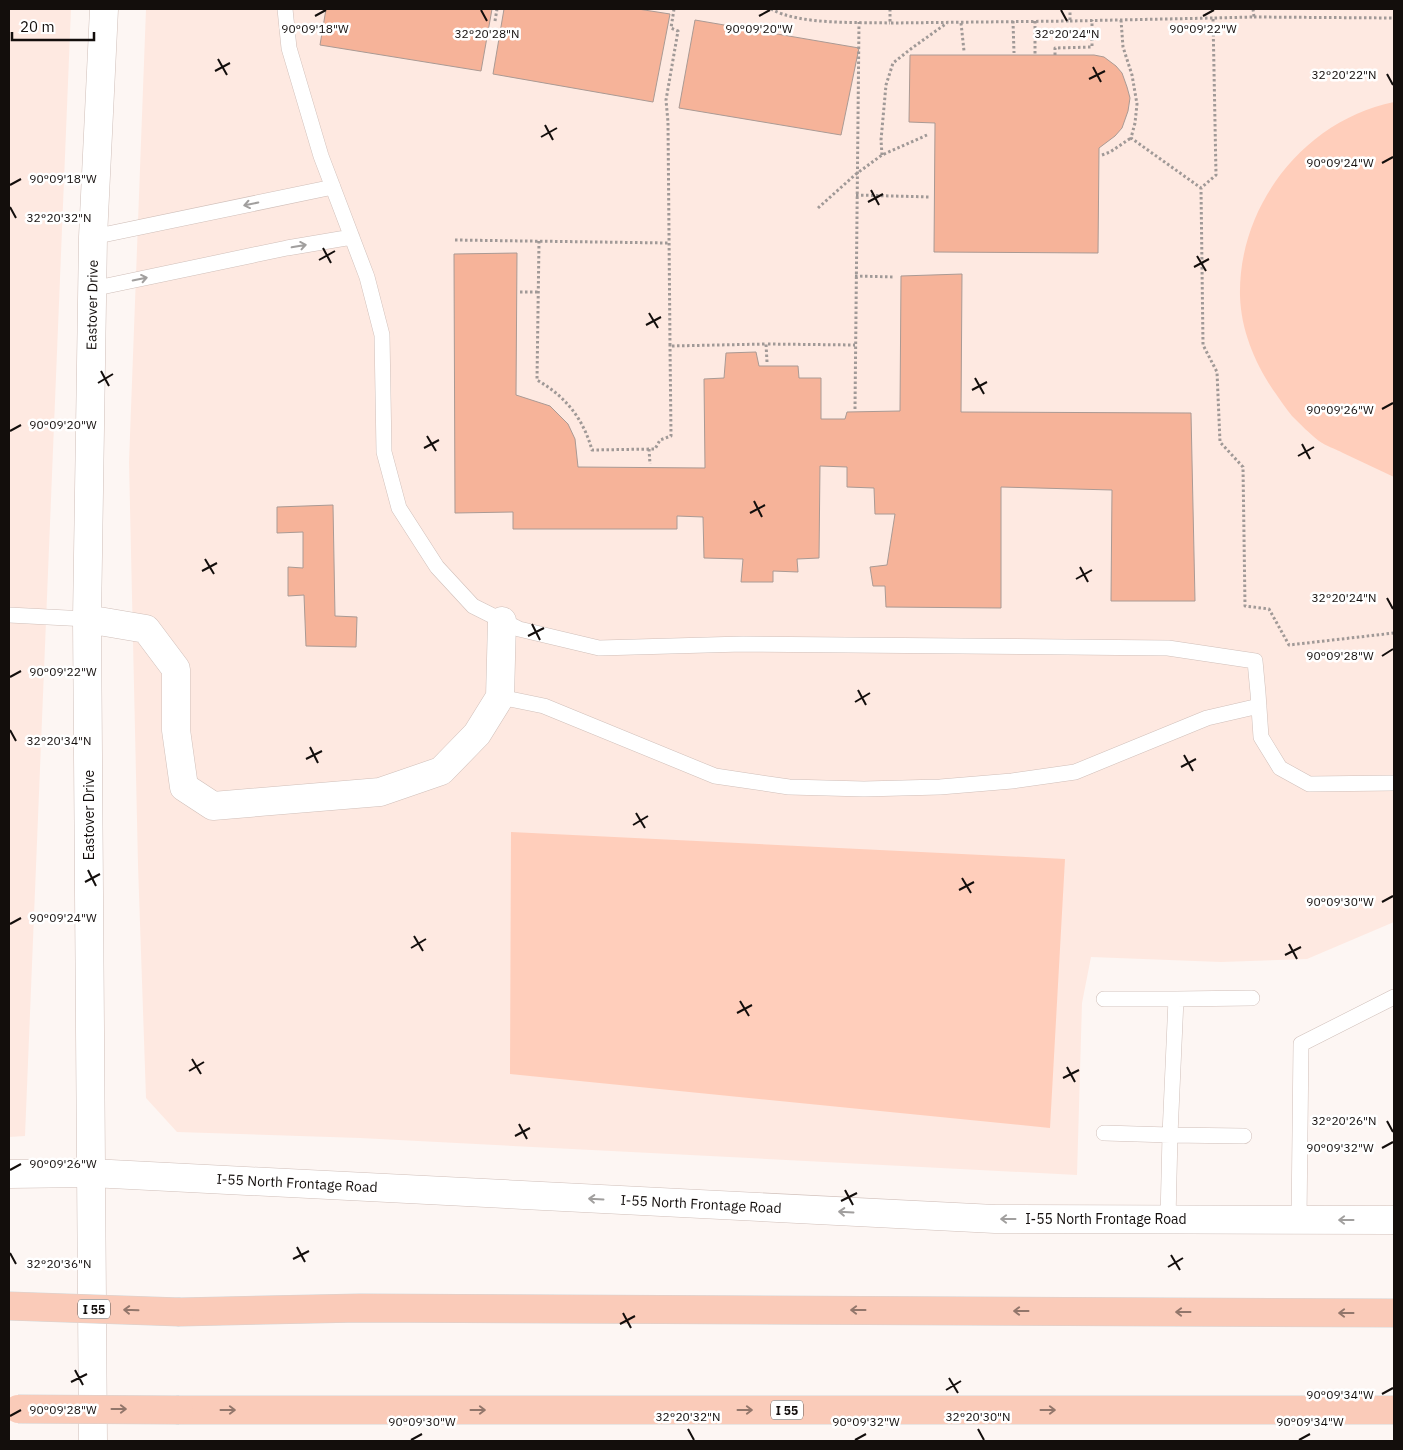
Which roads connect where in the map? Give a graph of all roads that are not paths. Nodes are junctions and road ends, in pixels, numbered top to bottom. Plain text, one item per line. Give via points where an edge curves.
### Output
1 (104, 9) edge
2 (285, 9) edge
3 (333, 186) junction
4 (93, 237) junction
5 (352, 237) junction
6 (92, 289) junction
7 (9, 615) edge
8 (88, 619) junction
9 (502, 621) junction
10 (500, 697) junction
11 (1259, 706) junction
12 (1394, 783) edge
13 (1394, 997) edge
14 (1252, 998) dead end
15 (1104, 999) dead end
16 (1176, 999) junction
17 (1104, 1133) dead end
18 (1170, 1135) junction
19 (1244, 1136) dead end
20 (91, 1172) junction
21 (9, 1174) edge
22 (1168, 1219) junction
23 (1299, 1220) junction
24 (1394, 1220) edge
25 (9, 1306) edge
26 (1394, 1313) edge
27 (14, 1409) edge
28 (1394, 1410) edge
29 (93, 1441) edge

1 - 4 street, Eastover Drive
2 - 3 lane via 289,48
3 -> 4 lane
3 - 5 lane
4 - 6 street, Eastover Drive
6 -> 5 lane
5 - 9 lane via 367,277 382,335 384,452 399,508 437,567 473,606
6 - 8 street, Eastover Drive
7 - 8 lane
8 - 10 street via 146,629 176,669 176,730 184,787 214,806 380,792 441,771 477,734
8 - 20 street, Eastover Drive
9 - 10 street
9 - 11 lane via 519,629 599,648 753,644 1168,648 1254,661
10 - 11 lane via 544,706 715,776 789,787 864,789 967,785 1074,772 1207,718
11 - 12 lane via 1261,737 1280,768 1309,784
13 - 23 lane via 1301,1044
14 - 16 lane
15 - 16 lane
16 - 18 lane
17 - 18 lane
18 - 19 lane
18 - 22 lane
20 - 21 street, I-55 North Frontage Road
22 -> 20 street, I-55 North Frontage Road via 995,1219
20 - 29 street, Eastover Drive
22 - 23 street, I-55 North Frontage Road
24 -> 23 street, I-55 North Frontage Road
26 -> 25 highway, I 55, bridge via 380,1308 180,1312
27 -> 28 highway, I 55, bridge

